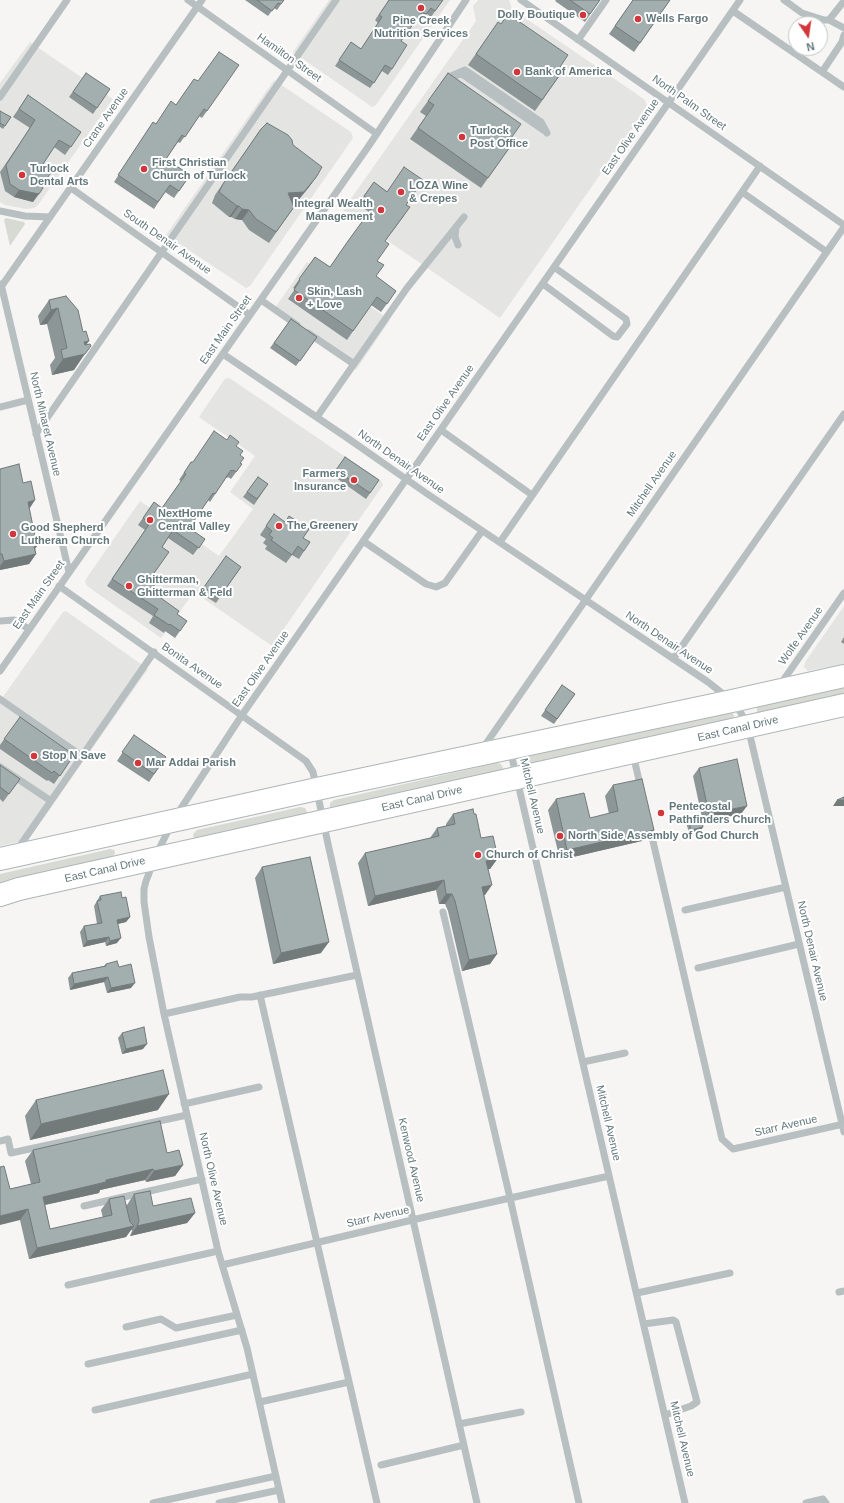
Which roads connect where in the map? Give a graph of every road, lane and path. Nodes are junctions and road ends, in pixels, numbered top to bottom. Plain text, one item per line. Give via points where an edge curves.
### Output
1 (67, 0) edge
2 (188, 0) edge
3 (202, 0) edge
4 (336, 0) edge
5 (466, 0) edge
6 (521, 0) edge
7 (606, 0) edge
8 (740, 0) edge
9 (784, 0) edge
10 (844, 1) edge
11 (197, 6) junction
12 (733, 11) junction
13 (829, 20) junction
14 (844, 28) edge
15 (844, 34) edge
16 (578, 40) junction
17 (287, 70) junction
18 (822, 72) junction
19 (451, 76) edge
20 (844, 87) edge
21 (0, 97) edge
22 (669, 103) junction
23 (547, 133) dead end
24 (377, 134) junction
25 (760, 166) junction
26 (71, 188) junction
27 (742, 192) junction
28 (0, 211) edge
29 (50, 217) junction
30 (464, 217) dead end
31 (844, 226) edge
32 (456, 227) junction
33 (458, 245) dead end
34 (161, 252) junction
35 (827, 252) junction
36 (554, 267) junction
37 (1, 284) edge
38 (543, 284) junction
39 (261, 300) junction
40 (250, 315) junction
41 (223, 354) junction
42 (354, 364) junction
43 (28, 400) junction
44 (0, 407) edge
45 (844, 414) edge
46 (317, 417) junction
47 (441, 430) junction
48 (36, 434) junction
49 (407, 479) junction
50 (532, 495) junction
51 (482, 531) junction
52 (363, 541) junction
53 (500, 542) junction
54 (69, 572) junction
55 (59, 586) junction
56 (844, 593) edge
57 (585, 600) junction
58 (0, 621) edge
59 (29, 629) junction
60 (154, 652) junction
61 (674, 659) junction
62 (0, 670) edge
63 (844, 676) edge
64 (776, 691) junction
65 (0, 700) edge
66 (732, 702) junction
67 (844, 705) edge
68 (242, 715) junction
69 (748, 726) junction
70 (510, 748) junction
71 (632, 752) junction
72 (480, 754) junction
73 (82, 756) junction
74 (0, 767) edge
75 (517, 778) junction
76 (317, 789) junction
77 (643, 798) edge
78 (51, 801) junction
79 (647, 814) edge
80 (173, 821) junction
81 (323, 821) junction
82 (6, 858) edge
83 (155, 859) junction
84 (786, 887) junction
85 (0, 895) edge
86 (685, 910) dead end
87 (443, 912) dead end
88 (799, 944) junction
89 (698, 968) dead end
90 (357, 975) junction
91 (260, 996) junction
92 (164, 1014) junction
93 (625, 1053) dead end
94 (583, 1062) junction
95 (259, 1087) dead end
96 (184, 1104) junction
97 (187, 1115) junction
98 (843, 1127) edge
99 (0, 1141) edge
100 (609, 1176) junction
101 (202, 1179) junction
102 (510, 1198) junction
103 (84, 1206) dead end
104 (413, 1220) junction
105 (317, 1243) junction
106 (218, 1251) junction
107 (222, 1265) junction
108 (730, 1273) dead end
109 (68, 1286) dead end
110 (637, 1293) junction
111 (237, 1314) junction
112 (644, 1324) junction
113 (126, 1327) dead end
114 (242, 1330) junction
115 (88, 1364) dead end
116 (253, 1374) junction
117 (349, 1382) junction
118 (260, 1402) junction
119 (95, 1410) dead end
120 (521, 1412) dead end
121 (665, 1415) junction
122 (460, 1424) junction
123 (464, 1445) junction
124 (381, 1465) dead end
125 (276, 1476) junction
126 (279, 1490) junction
127 (153, 1503) edge
128 (219, 1503) edge
129 (282, 1503) edge
130 (377, 1503) edge
131 (477, 1503) edge
132 (579, 1503) edge
133 (685, 1503) edge
134 (806, 1503) edge
135 (826, 1503) edge

1 - 21 street
2 - 11 street, Hamilton Street
3 - 11 street, Crane Avenue
4 - 17 street
5 - 24 street, East Main Street
6 - 16 street, North Palm Street
7 - 16 street
8 - 12 street, East Olive Avenue
9 - 13 street via 802,13
10 - 13 street
11 - 17 street, Hamilton Street
11 - 26 street, Crane Avenue
12 - 18 street
12 - 22 street, East Olive Avenue
13 - 14 street
15 - 18 street via 842,42
16 - 22 street, North Palm Street
17 - 24 street, Hamilton Street
17 - 34 street
18 - 20 street
19 - 23 street via 465,70 541,122
22 - 25 street, North Palm Street
22 - 36 street, East Olive Avenue
24 - 39 street, East Main Street
25 - 27 street
25 - 31 street, North Palm Street
26 - 29 street, Crane Avenue
26 - 34 street, South Denair Avenue
27 - 35 street
27 - 50 street
28 - 29 street
29 - 37 street, Crane Avenue
30 - 32 street
31 - 35 street, Mitchell Avenue
32 - 33 street via 455,237
32 - 42 street via 407,288
34 - 40 street, South Denair Avenue
34 - 48 street
35 - 57 street, Mitchell Avenue
36 - 38 street, East Olive Avenue
36 - 38 street via 626,319 626,324 618,337 613,336
37 - 43 street, North Minaret Avenue
38 - 47 street, East Olive Avenue
39 - 40 street, East Main Street
39 - 42 street
40 - 41 street, East Main Street
41 - 46 street, North Denair Avenue
41 - 54 street, East Main Street
42 - 46 street
43 - 44 street
43 - 48 street, North Minaret Avenue
45 - 61 street
46 - 49 street, North Denair Avenue
47 - 49 street, East Olive Avenue
47 - 50 street
48 - 54 street, North Minaret Avenue
49 - 51 street, North Denair Avenue
49 - 52 street, East Olive Avenue
50 - 53 street
51 - 52 street via 445,583 436,587 426,584
51 - 53 street, North Denair Avenue
52 - 68 street, East Olive Avenue
53 - 57 street, North Denair Avenue
54 - 55 street, East Main Street
55 - 59 street, East Main Street
55 - 60 street, Bonita Avenue
56 - 64 street, Wolfe Avenue
57 - 61 street, North Denair Avenue
57 - 72 street, Mitchell Avenue
58 - 59 street via 14,620
59 - 62 street, East Main Street
60 - 68 street, Bonita Avenue
60 - 73 street
61 - 66 street, North Denair Avenue
63 - 64 main road
64 - 66 main road
65 - 73 street
66 - 69 street, North Denair Avenue
66 - 70 main road
67 - 69 main road, East Canal Drive
68 - 76 street, Bonita Avenue via 306,761 313,772
68 - 80 street, East Olive Avenue
69 - 71 main road, East Canal Drive
69 - 84 street, North Denair Avenue
70 - 72 main road
70 - 75 street, Mitchell Avenue
71 - 75 main road, East Canal Drive
71 - 77 street
72 - 76 main road
73 - 78 street
74 - 78 street
75 - 81 main road, East Canal Drive
75 - 94 street, Mitchell Avenue
76 - 80 main road
76 - 81 street, Bonita Avenue
78 - 82 street
79 - 98 street, Starr Avenue via 722,1139 733,1149
80 - 82 main road
80 - 83 street, East Olive Avenue
81 - 83 main road, East Canal Drive
81 - 90 street, Kenwood Avenue
83 - 85 main road, East Canal Drive
83 - 92 street, North Olive Avenue via 146,881 144,902
84 - 86 street
84 - 88 street, North Denair Avenue
87 - 102 street
88 - 89 street
88 - 98 street, North Denair Avenue
90 - 91 street
90 - 104 street, Kenwood Avenue
91 - 92 street via 240,997
91 - 105 street
92 - 96 street, North Olive Avenue
93 - 94 street
94 - 100 street, Mitchell Avenue
95 - 96 street
96 - 97 street, North Olive Avenue
97 - 99 street via 11,1153 8,1139
97 - 101 street, North Olive Avenue
100 - 102 street, Starr Avenue
100 - 110 street, Mitchell Avenue
101 - 103 street via 121,1201
101 - 106 street, North Olive Avenue
102 - 104 street, Starr Avenue
102 - 132 street
104 - 105 street, Starr Avenue
104 - 122 street, Kenwood Avenue
105 - 107 street, Starr Avenue
105 - 117 street
106 - 107 street, North Olive Avenue
106 - 109 street
107 - 111 street, North Olive Avenue
108 - 110 street
110 - 112 street, Mitchell Avenue
111 - 113 street via 176,1328 161,1319
111 - 114 street, North Olive Avenue
112 - 121 street, Mitchell Avenue
112 - 121 street via 673,1320 676,1322 697,1402
114 - 115 street
114 - 116 street, North Olive Avenue
116 - 118 street, North Olive Avenue
116 - 119 street
117 - 118 street
117 - 130 street
118 - 125 street, North Olive Avenue
120 - 122 street
121 - 133 street, Mitchell Avenue
122 - 123 street, Kenwood Avenue
123 - 124 street
123 - 131 street, Kenwood Avenue
125 - 126 street, North Olive Avenue
125 - 127 street
126 - 128 street
126 - 129 street, North Olive Avenue
134 - 135 street via 823,1498

